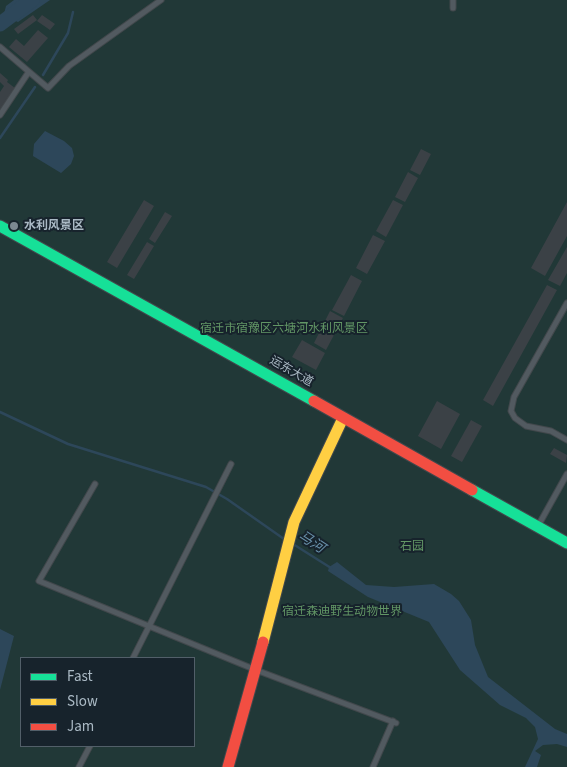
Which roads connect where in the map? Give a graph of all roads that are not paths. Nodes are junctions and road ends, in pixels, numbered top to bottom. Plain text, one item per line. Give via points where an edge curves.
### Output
1 (161, 0) edge
2 (453, 0) edge
3 (453, 8) dead end
4 (0, 47) edge
5 (28, 73) junction
6 (0, 115) edge
7 (0, 226) edge
8 (567, 303) edge
9 (343, 418) junction
10 (567, 440) edge
11 (231, 464) dead end
12 (567, 474) edge
13 (95, 484) dead end
14 (538, 526) junction
15 (567, 543) edge
16 (149, 626) junction
17 (134, 657) edge
18 (256, 670) junction
19 (89, 747) edge
20 (79, 767) edge
21 (228, 767) edge
22 (373, 767) edge

1 - 5 lane via 69,66 48,88
2 - 3 lane
4 - 5 lane
5 - 6 lane
7 - 9 main road, 运东大道
8 - 10 lane via 514,397 511,411 526,426 551,431
9 - 14 main road, 运东大道
9 - 18 main road via 294,522
11 - 16 lane
12 - 14 lane
13 - 16 lane via 40,581
14 - 15 main road, 运东大道
16 - 17 lane
16 - 18 lane
18 - 21 main road
18 - 22 lane via 394,722
19 - 20 lane

